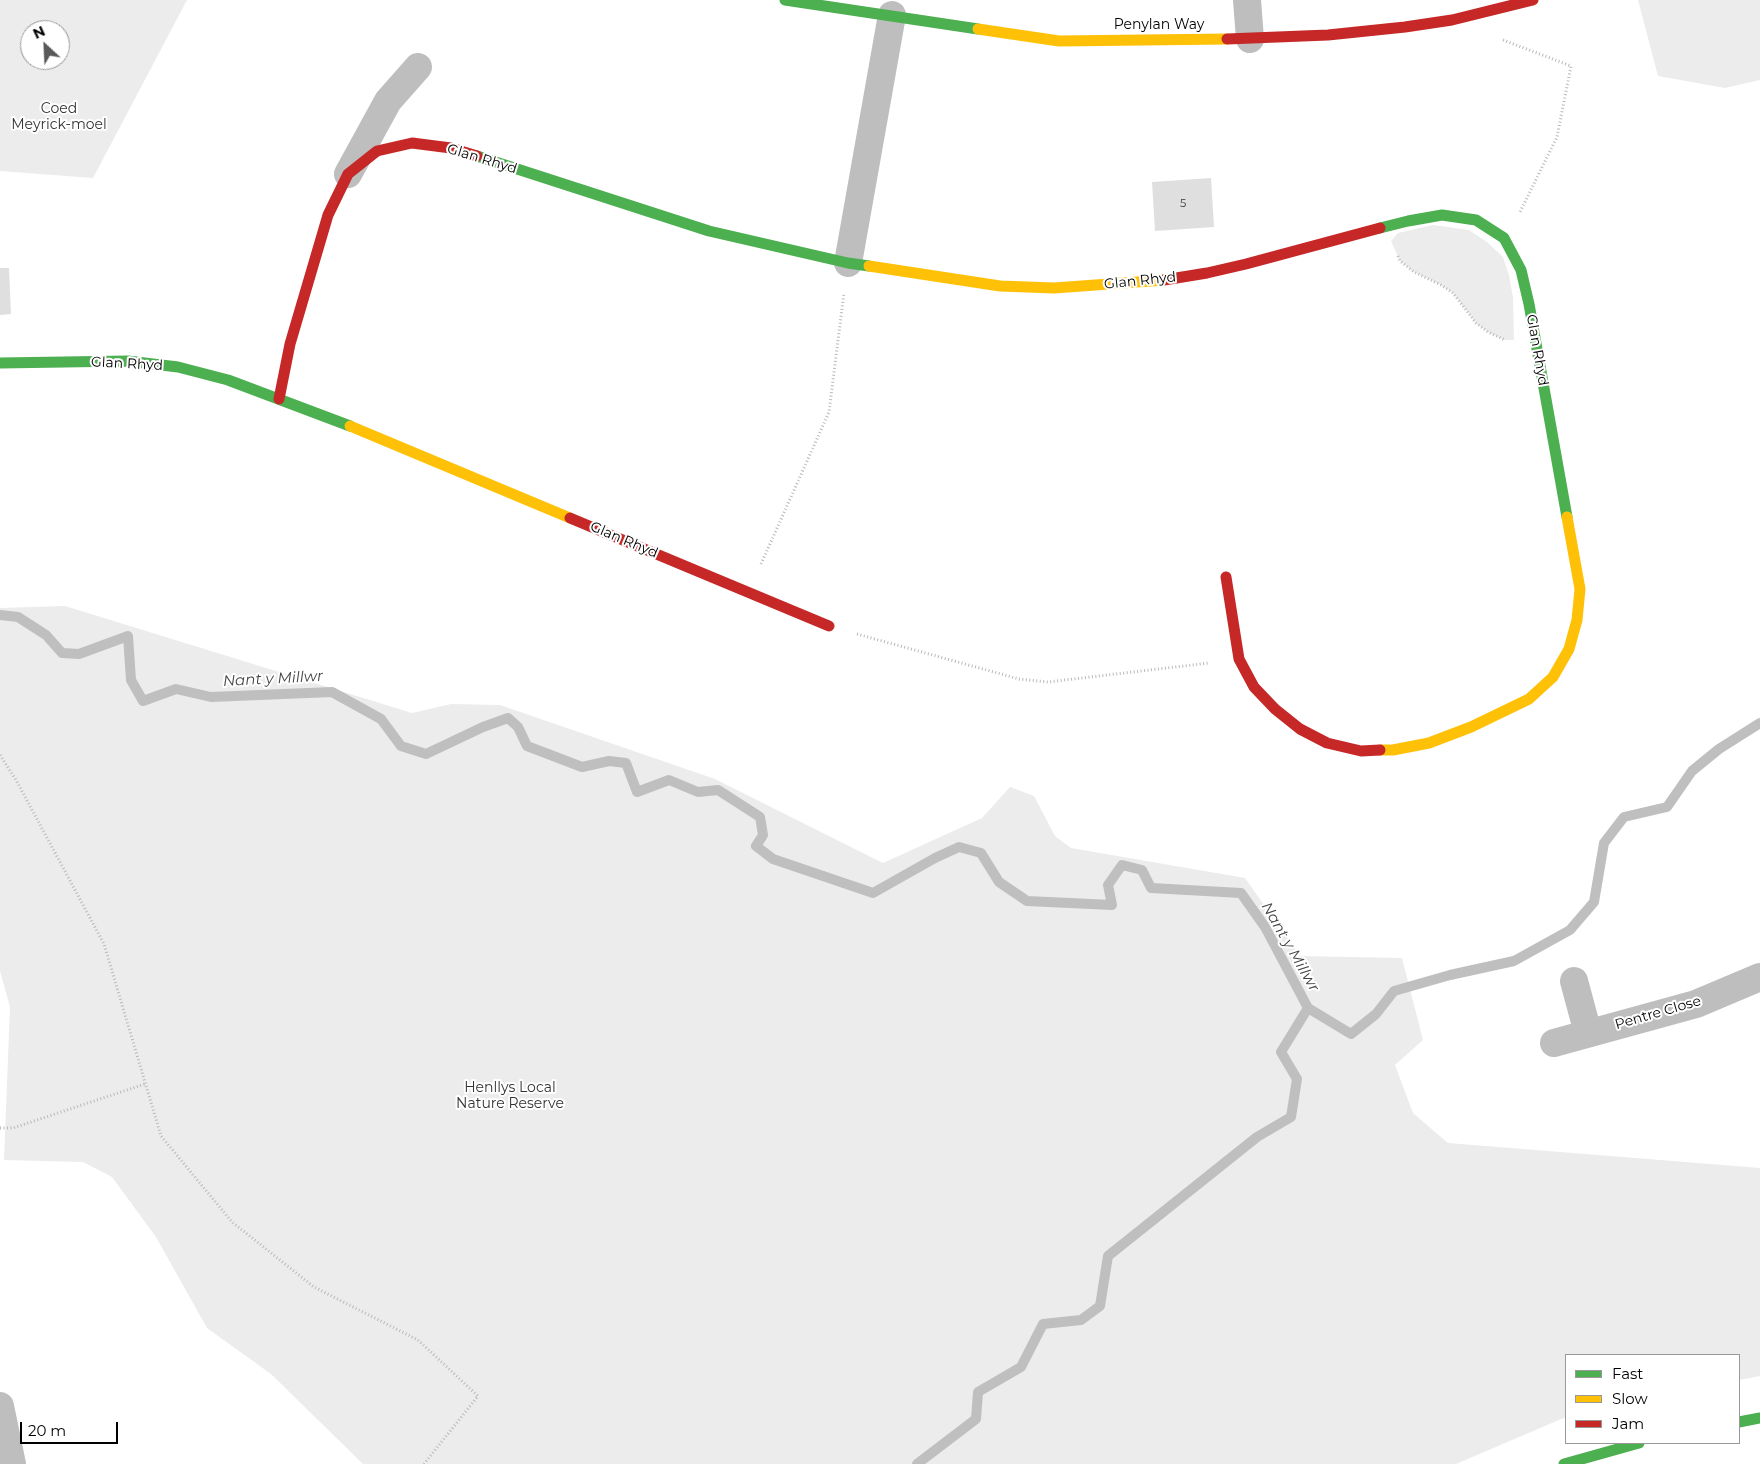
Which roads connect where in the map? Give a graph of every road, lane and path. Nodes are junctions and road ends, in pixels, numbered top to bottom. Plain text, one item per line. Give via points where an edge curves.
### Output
1 (785, 0) edge
2 (1247, 0) edge
3 (1533, 0) edge
4 (892, 15) junction
5 (1498, 38) dead end
6 (1250, 39) junction
7 (418, 66) dead end
8 (348, 174) junction
9 (1386, 228) junction
10 (1504, 238) junction
11 (848, 263) junction
12 (1535, 338) junction
13 (0, 363) edge
14 (279, 399) junction
15 (1226, 577) dead end
16 (748, 593) junction
17 (829, 626) joint
18 (1239, 659) junction
19 (0, 755) edge
20 (1760, 977) edge
21 (1574, 981) dead end
22 (1588, 1034) junction
23 (1554, 1043) dead end
24 (145, 1084) junction
25 (0, 1128) edge
26 (0, 1406) edge
27 (1760, 1418) edge
28 (1740, 1422) edge
29 (1635, 1444) edge
30 (12, 1464) edge
31 (424, 1464) edge
32 (1564, 1464) edge

1 - 4 street, Penylan Way
2 - 6 street
3 - 6 street, Penylan Way via 1405,28
4 - 6 street, Penylan Way via 1059,41
4 - 11 street
5 - 10 path via 1571,66 1557,137
7 - 8 street via 388,101
8 - 11 street, Glan Rhyd via 378,151 412,143 451,148 709,231
8 - 14 street, Glan Rhyd via 328,215 290,344
9 - 10 street, Glan Rhyd via 1442,214 1476,220
9 - 11 street, Glan Rhyd via 1207,273 1162,280 1054,288 1000,286
9 - 12 path via 1400,261 1452,293 1488,332 1504,340
10 - 12 street, Glan Rhyd via 1521,270
11 - 16 path via 829,412
12 - 18 street, Glan Rhyd via 1580,589 1577,620 1569,649 1553,677 1530,699 1471,727 1429,743 1393,750 1361,751 1327,744 1300,729 1254,687
13 - 14 street, Glan Rhyd via 128,361 178,367 228,380
14 - 16 street, Glan Rhyd via 338,420
15 - 18 street, Glan Rhyd
16 - 17 street, Glan Rhyd
17 - 18 path via 1019,678 1048,682
19 - 24 path via 104,944
20 - 22 street, Pentre Close via 1696,1004
21 - 22 street
22 - 23 street, Pentre Close
24 - 25 path via 14,1128
24 - 31 path via 161,1136 232,1222 314,1287 418,1340 478,1396
26 - 30 street
27 - 28 street
29 - 32 street

